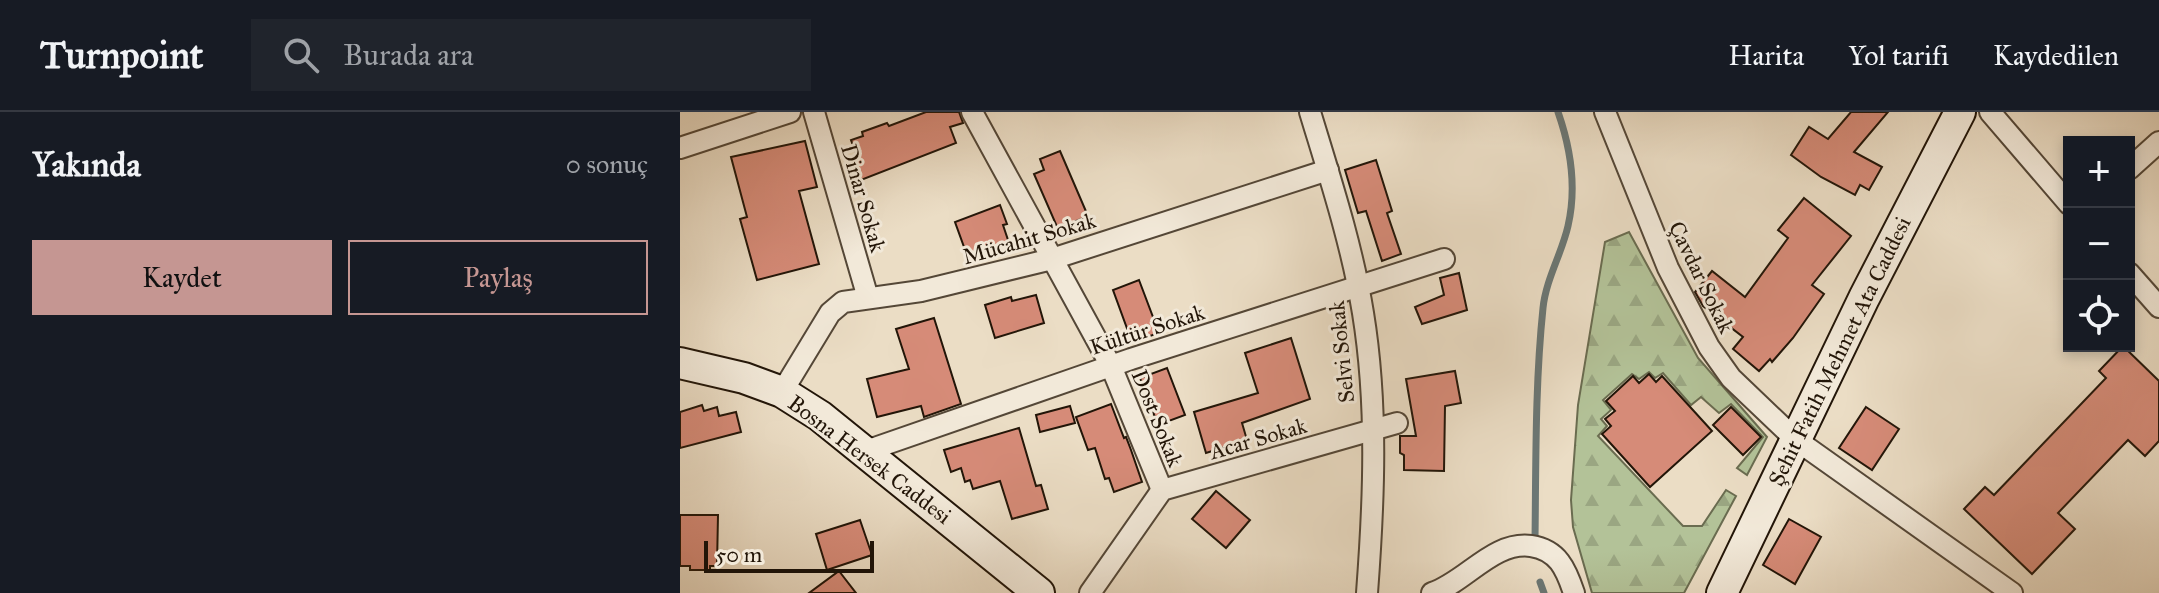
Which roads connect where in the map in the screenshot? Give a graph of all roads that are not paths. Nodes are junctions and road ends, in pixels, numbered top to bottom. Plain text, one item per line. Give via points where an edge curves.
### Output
1 (790, 112) edge
2 (814, 112) edge
3 (972, 112) edge
4 (1310, 112) edge
5 (1605, 112) edge
6 (1960, 112) edge
7 (1990, 112) edge
8 (2159, 142) edge
9 (680, 148) edge
10 (2135, 164) edge
11 (1328, 170) junction
12 (2063, 197) edge
13 (1052, 259) junction
14 (1444, 259) dead end
15 (2135, 280) edge
16 (1358, 287) junction
17 (868, 298) junction
18 (2159, 307) edge
19 (680, 363) edge
20 (1111, 366) junction
21 (782, 392) junction
22 (1397, 423) dead end
23 (1373, 430) junction
24 (1795, 439) junction
25 (866, 451) junction
26 (1162, 490) junction
27 (1039, 593) edge
28 (1090, 593) edge
29 (1367, 593) edge
30 (1432, 593) edge
31 (1574, 593) edge
32 (1722, 593) edge
33 (2012, 593) edge

1 - 9 street
2 - 17 street, Dinar Sokak
3 - 13 street, Dost Sokak
4 - 11 street, Selvi Sokak
5 - 24 street, Çavdar Sokak via 1668,268 1709,347 1731,378
6 - 24 main road, Şehit Fatih Mehmet Ata Caddesi
7 - 12 street
8 - 10 street
11 - 13 street, Mücahit Sokak
11 - 16 street, Selvi Sokak
13 - 17 street, Mücahit Sokak via 921,291
13 - 20 street, Dost Sokak
14 - 16 street, Kültür Sokak
15 - 18 street
16 - 20 street, Kültür Sokak
16 - 23 street, Selvi Sokak
17 - 21 street, Mücahit Sokak via 843,302 830,313
19 - 21 main road, Bosna Hersek Caddesi
20 - 25 street, Kültür Sokak
20 - 26 street, Dost Sokak
21 - 25 main road, Bosna Hersek Caddesi
22 - 23 street, Acar Sokak
23 - 26 street, Acar Sokak
23 - 29 street, Selvi Sokak
24 - 32 main road, Şehit Fatih Mehmet Ata Caddesi
24 - 33 street, Çavdar Sokak
25 - 27 main road, Bosna Hersek Caddesi
26 - 28 street
30 - 31 street via 1500,551 1521,545 1546,548 1565,566

